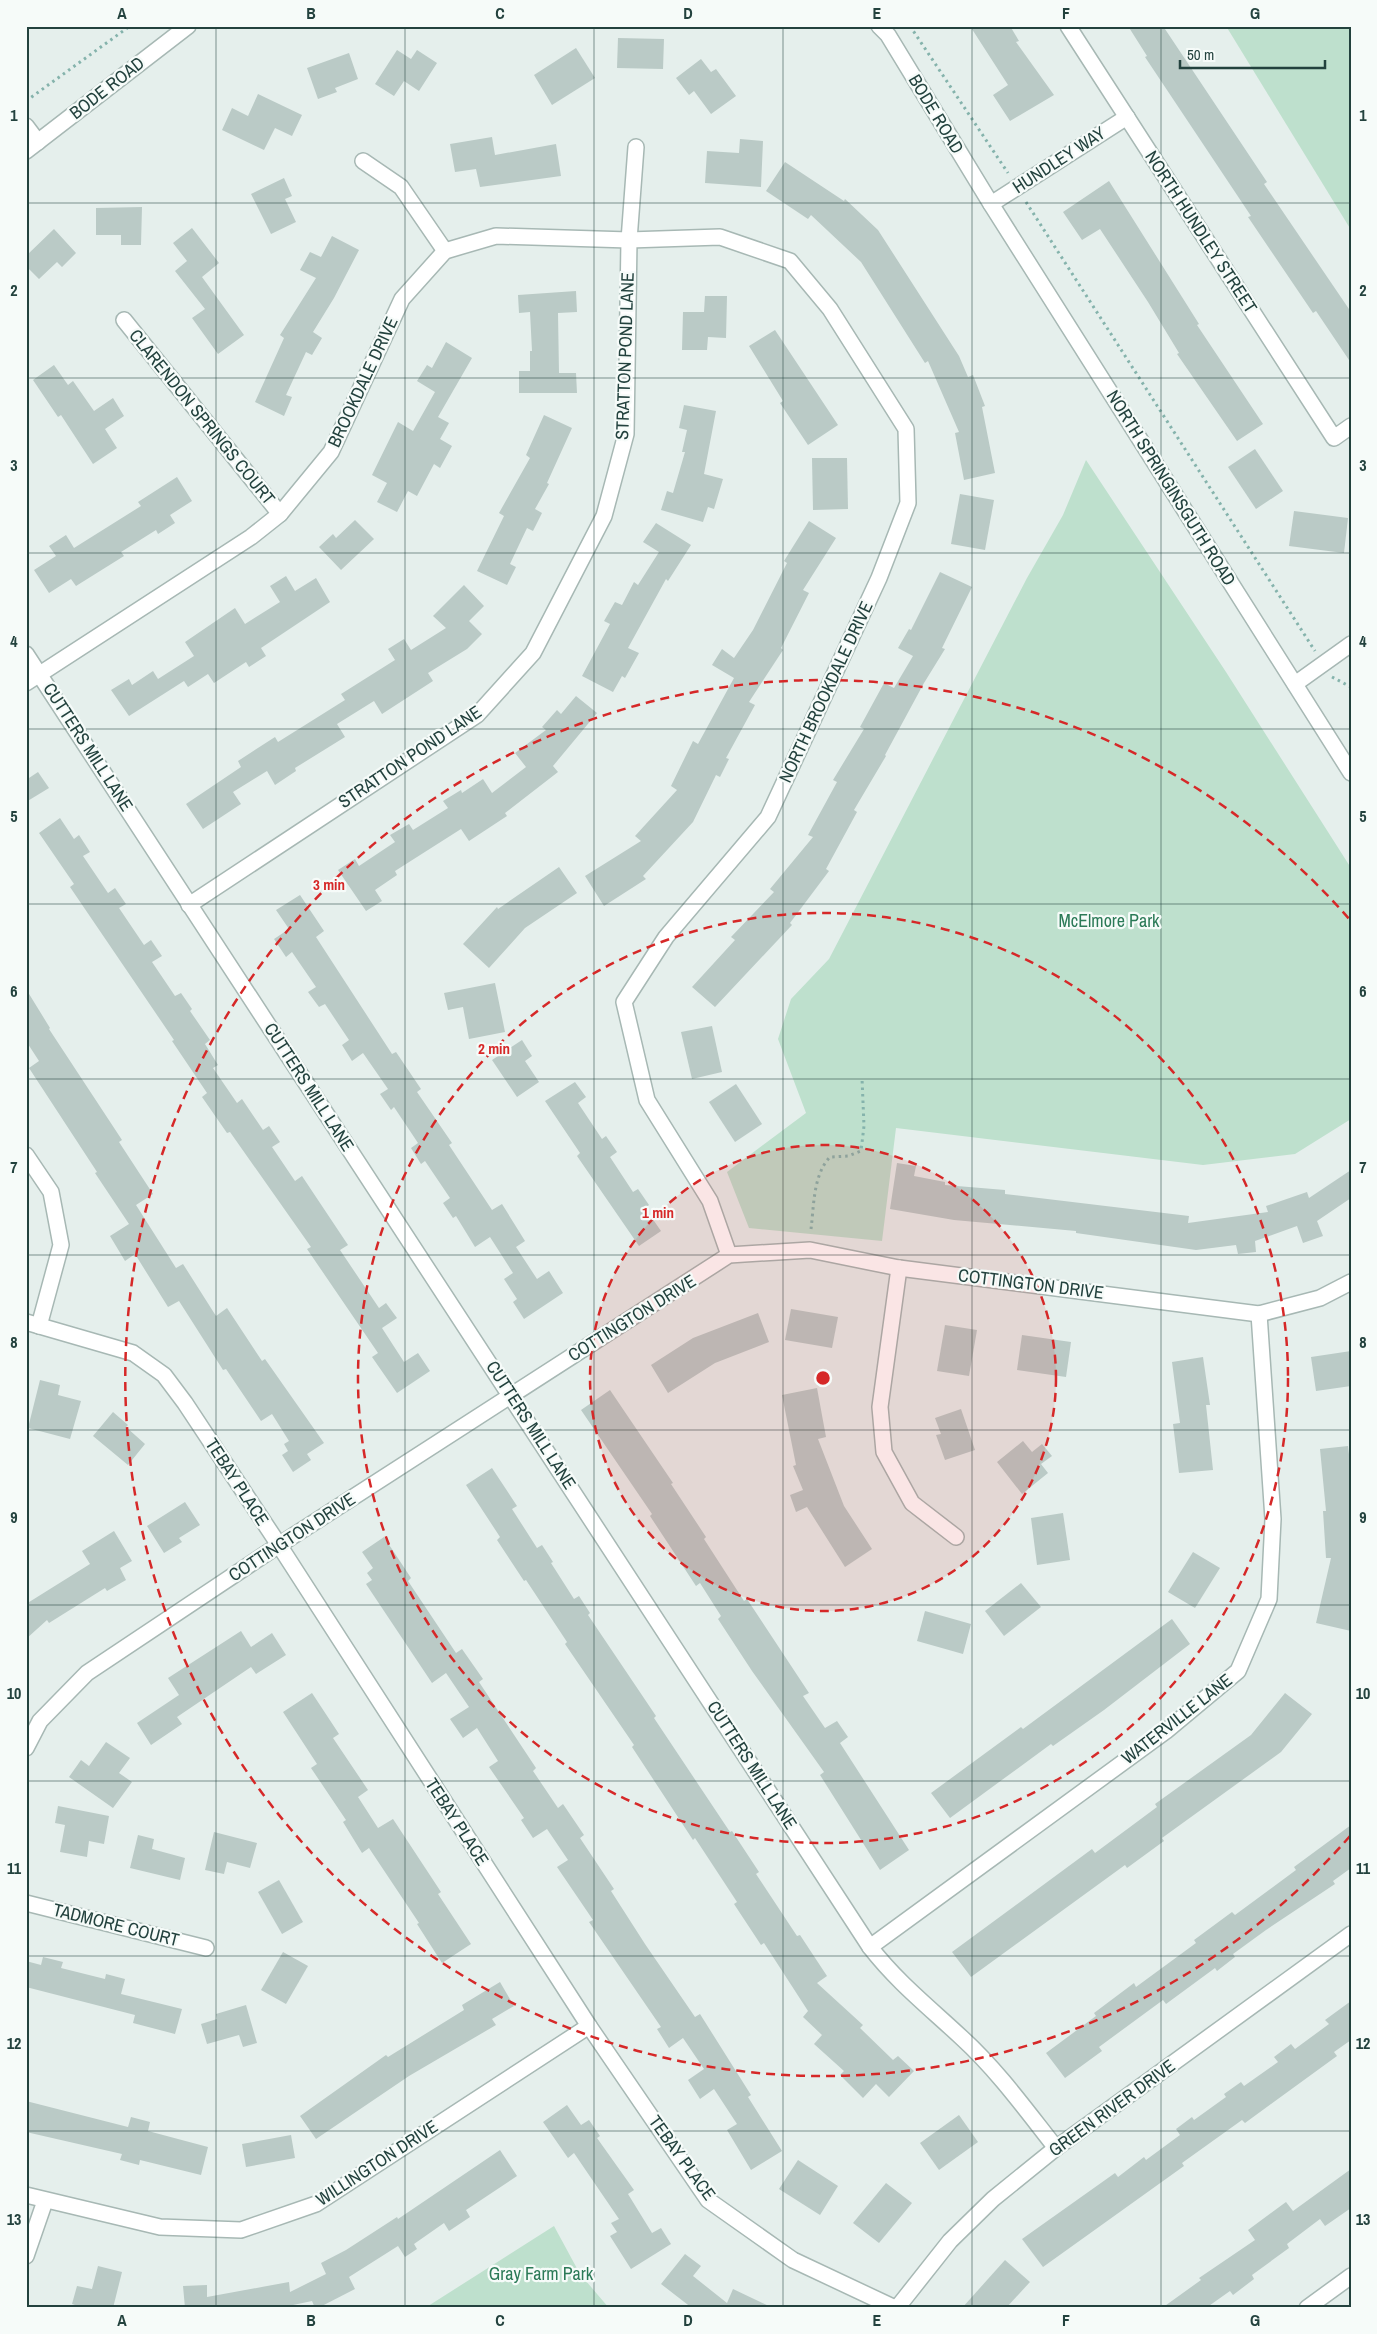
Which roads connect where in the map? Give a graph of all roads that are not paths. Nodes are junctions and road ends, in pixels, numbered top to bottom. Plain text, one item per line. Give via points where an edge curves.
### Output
1 (188, 26) edge
2 (879, 26) edge
3 (1068, 26) edge
4 (1127, 117) junction
5 (26, 126) edge
6 (32, 146) edge
7 (636, 147) dead end
8 (363, 161) dead end
9 (991, 204) junction
10 (629, 240) junction
11 (445, 251) junction
12 (124, 320) dead end
13 (1351, 426) edge
14 (280, 514) junction
15 (1351, 644) edge
16 (26, 654) edge
17 (40, 674) junction
18 (26, 683) edge
19 (1296, 684) junction
20 (1351, 772) edge
21 (189, 905) junction
22 (26, 1155) edge
23 (729, 1256) junction
24 (899, 1268) junction
25 (1351, 1282) edge
26 (1259, 1314) junction
27 (33, 1324) edge
28 (512, 1394) junction
29 (956, 1537) dead end
30 (279, 1545) junction
31 (26, 1748) edge
32 (26, 1902) edge
33 (1351, 1934) edge
34 (870, 1947) junction
35 (206, 1948) dead end
36 (589, 2026) junction
37 (1056, 2148) junction
38 (26, 2195) edge
39 (45, 2201) junction
40 (26, 2256) edge
41 (1351, 2276) edge
42 (896, 2308) edge
43 (1307, 2308) edge

1 - 6 street, BODE ROAD
2 - 9 street, BODE ROAD via 888,35
3 - 4 street, NORTH HUNDLEY STREET
4 - 9 street, HUNDLEY WAY
4 - 13 street, NORTH HUNDLEY STREET via 1334,438
5 - 6 street
7 - 10 street, STRATTON POND LANE
8 - 11 street via 401,187
9 - 19 street, NORTH SPRINGINSGUTH ROAD
10 - 11 street via 496,236
10 - 21 street, STRATTON POND LANE via 626,434 604,516 533,652 478,715
10 - 23 street, NORTH BROOKDALE DRIVE via 720,236 790,261 830,309 906,429 908,503 879,578 768,817 666,937 624,1002 647,1100 710,1201
11 - 14 street, BROOKDALE DRIVE via 402,299 332,452
12 - 14 street, CLARENDON SPRINGS COURT
14 - 17 street, BROOKDALE DRIVE
15 - 19 street
16 - 17 street, CUTTERS MILL LANE
17 - 18 street, BROOKDALE DRIVE
17 - 21 street, CUTTERS MILL LANE
19 - 20 street, NORTH SPRINGINSGUTH ROAD
21 - 28 street, CUTTERS MILL LANE
22 - 27 street via 51,1192 61,1245
23 - 24 street, COTTINGTON DRIVE via 810,1250
23 - 28 street, COTTINGTON DRIVE
24 - 26 street, COTTINGTON DRIVE
24 - 29 street via 880,1406 884,1452 912,1503
25 - 26 street, COTTINGTON DRIVE via 1320,1298
26 - 34 street, WATERVILLE LANE via 1273,1518 1269,1599 1238,1671 1166,1731
27 - 30 street, TEBAY PLACE via 133,1353 164,1375
28 - 30 street, COTTINGTON DRIVE
28 - 34 street, CUTTERS MILL LANE
30 - 31 street, COTTINGTON DRIVE via 87,1673 40,1721
30 - 36 street, TEBAY PLACE
32 - 35 street, TADMORE COURT
33 - 37 street, GREEN RIVER DRIVE
34 - 37 street, CUTTERS MILL LANE via 893,1975 997,2072
36 - 39 street, WILLINGTON DRIVE via 316,2204 241,2230 160,2227
36 - 42 street, TEBAY PLACE via 708,2200 793,2260
37 - 42 street, GREEN RIVER DRIVE via 972,2218
38 - 39 street, WILLINGTON DRIVE
39 - 40 street
41 - 43 street

